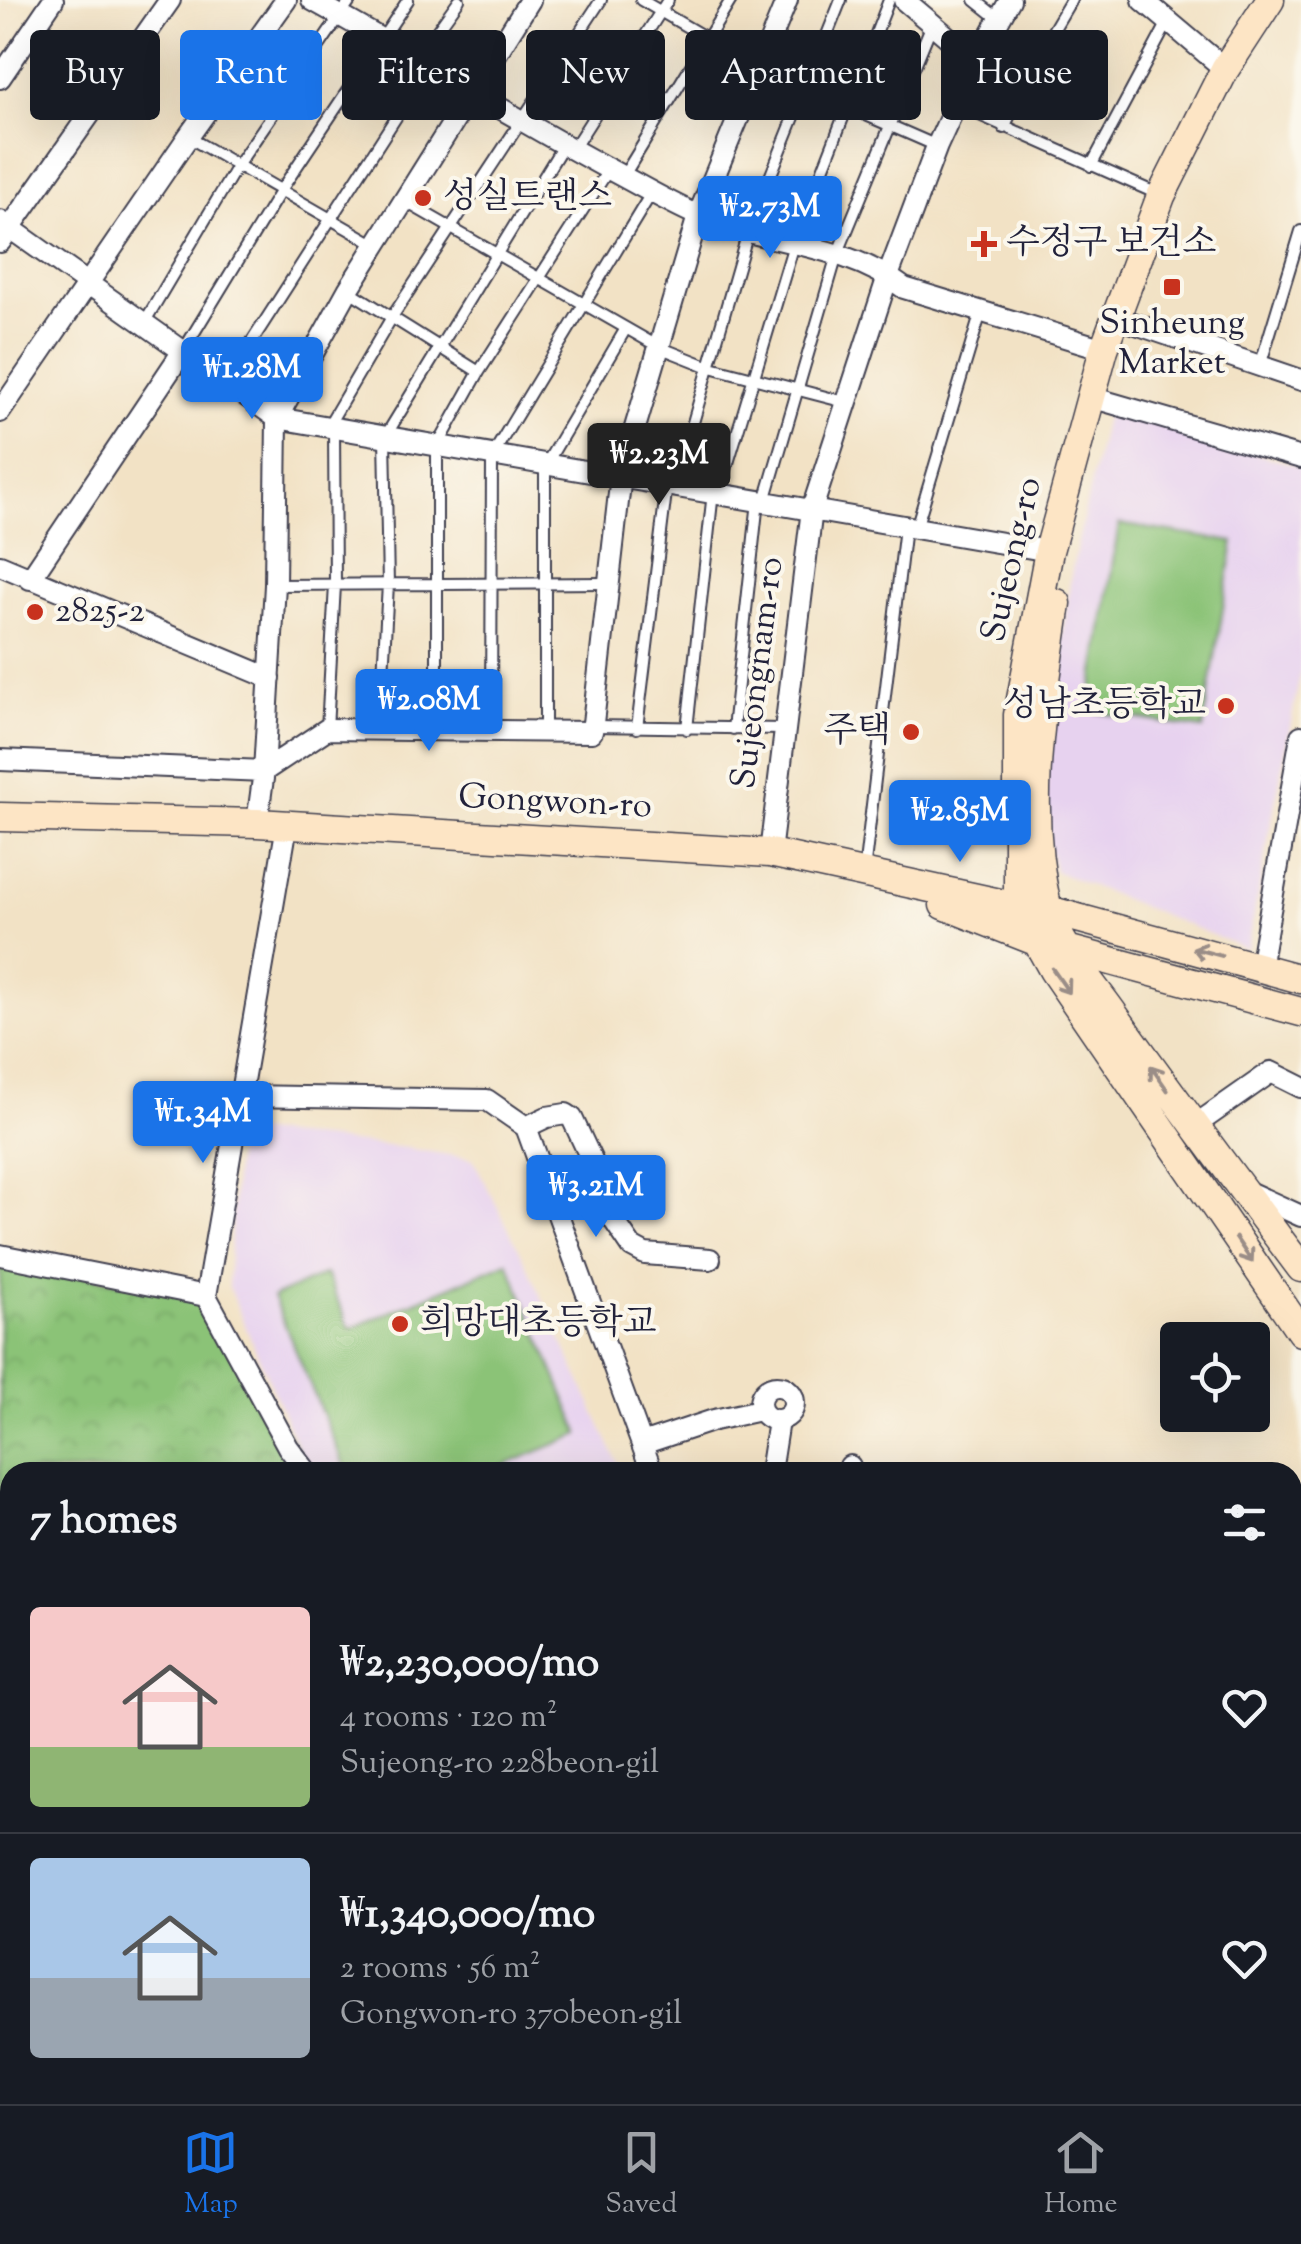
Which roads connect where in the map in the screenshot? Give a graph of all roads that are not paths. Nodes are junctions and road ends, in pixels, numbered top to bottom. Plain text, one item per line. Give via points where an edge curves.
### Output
1 (52, 0) edge
2 (170, 0) edge
3 (286, 0) edge
4 (312, 0) edge
5 (408, 0) edge
6 (459, 0) edge
7 (530, 0) edge
8 (601, 0) edge
9 (642, 0) edge
10 (668, 0) edge
11 (731, 0) edge
12 (788, 0) edge
13 (841, 0) edge
14 (889, 0) edge
15 (904, 0) edge
16 (975, 0) edge
17 (1010, 0) edge
18 (1071, 0) edge
19 (1143, 0) edge
20 (1270, 0) edge
21 (1289, 0) edge
22 (346, 8) edge
23 (660, 12) junction
24 (1168, 22) junction
25 (932, 24) junction
26 (995, 27) junction
27 (372, 30) edge
28 (388, 30) edge
29 (442, 30) edge
30 (690, 30) edge
31 (712, 30) edge
32 (775, 30) edge
33 (829, 30) edge
34 (877, 30) edge
35 (993, 30) edge
36 (999, 30) edge
37 (1054, 30) edge
38 (941, 32) edge
39 (506, 38) edge
40 (1225, 69) junction
41 (685, 71) edge
42 (0, 78) edge
43 (342, 99) edge
44 (506, 112) edge
45 (389, 120) edge
46 (454, 120) edge
47 (520, 120) junction
48 (737, 120) edge
49 (792, 120) edge
50 (842, 120) edge
51 (880, 120) edge
52 (950, 120) edge
53 (988, 120) edge
54 (1008, 120) edge
55 (890, 124) junction
56 (1004, 128) junction
57 (188, 136) junction
58 (938, 146) junction
59 (568, 147) junction
60 (236, 166) junction
61 (1091, 166) junction
62 (616, 173) junction
63 (281, 190) junction
64 (652, 192) junction
65 (1161, 196) junction
66 (404, 200) junction
67 (698, 216) junction
68 (330, 218) junction
69 (452, 228) junction
70 (3, 230) edge
71 (1301, 231) edge
72 (748, 232) junction
73 (795, 241) junction
74 (376, 245) junction
75 (498, 255) junction
76 (837, 255) junction
77 (888, 276) junction
78 (540, 280) junction
79 (88, 284) junction
80 (348, 290) junction
81 (583, 305) junction
82 (981, 311) junction
83 (392, 317) junction
84 (1124, 320) junction
85 (144, 323) junction
86 (625, 330) junction
87 (438, 346) junction
88 (659, 347) junction
89 (1104, 348) junction
90 (183, 351) junction
91 (708, 366) junction
92 (1260, 366) junction
93 (480, 372) junction
94 (754, 378) junction
95 (227, 380) junction
96 (1301, 380) edge
97 (797, 389) junction
98 (1101, 400) junction
99 (846, 402) junction
100 (0, 412) edge
101 (278, 418) junction
102 (330, 427) junction
103 (385, 437) junction
104 (437, 447) junction
105 (492, 456) junction
106 (1301, 458) edge
107 (545, 466) junction
108 (621, 475) junction
109 (671, 484) junction
110 (716, 492) junction
111 (762, 500) junction
112 (812, 509) junction
113 (910, 527) junction
114 (1049, 551) junction
115 (0, 566) edge
116 (30, 578) junction
117 (546, 583) junction
118 (610, 583) junction
119 (335, 584) junction
120 (388, 584) junction
121 (439, 584) junction
122 (494, 584) junction
123 (275, 585) junction
124 (270, 678) junction
125 (327, 728) junction
126 (637, 728) junction
127 (733, 728) junction
128 (592, 729) junction
129 (687, 729) junction
130 (784, 729) junction
131 (380, 730) junction
132 (437, 730) junction
133 (491, 732) junction
134 (545, 732) junction
135 (1300, 746) edge
136 (0, 760) edge
137 (264, 772) junction
138 (0, 817) edge
139 (257, 822) junction
140 (287, 825) junction
141 (1293, 825) edge
142 (770, 853) junction
143 (864, 874) junction
144 (1018, 908) junction
145 (1048, 910) junction
146 (1033, 940) junction
147 (1066, 946) junction
148 (1260, 967) junction
149 (1301, 979) edge
150 (1301, 1012) edge
151 (1301, 1087) edge
152 (240, 1096) junction
153 (1194, 1126) junction
154 (526, 1127) junction
155 (1242, 1190) junction
156 (1301, 1216) edge
157 (0, 1255) edge
158 (710, 1259) dead end
159 (1301, 1268) edge
160 (206, 1296) junction
161 (1301, 1332) edge
162 (642, 1444) junction
163 (299, 1462) edge
164 (648, 1462) edge
165 (770, 1462) edge

1 - 42 street
2 - 70 street
3 - 57 street
4 - 22 street
5 - 28 lane
6 - 29 lane
7 - 39 street
8 - 47 lane
9 - 23 lane
10 - 23 lane
11 - 31 lane
12 - 32 street
13 - 33 lane
14 - 34 lane
15 - 25 street
16 - 26 lane
17 - 26 street, Sujeongnam-ro
18 - 37 lane
19 - 24 street
20 - 40 main road, Sujeong-ro
21 - 84 main road, Sujeong-ro via 1200,136
22 - 27 street
22 - 60 lane
23 - 30 lane
23 - 59 lane
24 - 40 street
24 - 61 lane
25 - 38 street
25 - 55 lane
26 - 35 street, Sujeongnam-ro
26 - 36 lane
40 - 65 main road, Sujeong-ro
41 - 62 lane
43 - 63 lane
44 - 47 street
45 - 68 lane
46 - 66 street
47 - 59 street
47 - 69 lane
48 - 67 street
49 - 72 lane
50 - 73 lane
51 - 55 lane
52 - 58 street, Sujeongnam-ro
53 - 56 lane
54 - 56 lane
55 - 58 lane
55 - 76 lane
56 - 61 lane
57 - 60 lane
57 - 79 street
58 - 77 street, Sujeongnam-ro
59 - 62 street
59 - 75 lane
60 - 63 lane
60 - 85 lane
61 - 65 lane
62 - 64 street
62 - 78 lane
63 - 68 lane
63 - 90 lane
64 - 67 street
64 - 81 lane
65 - 89 main road, Sujeong-ro
66 - 69 lane
66 - 74 street
67 - 72 street
67 - 88 street
68 - 74 lane
68 - 95 lane
69 - 75 lane
69 - 83 lane
70 - 79 street
71 - 92 lane
72 - 73 street
72 - 91 lane
73 - 76 street
73 - 94 lane
74 - 80 street
75 - 78 lane
75 - 87 lane
76 - 77 street
76 - 97 lane
77 - 82 street via 904,288
77 - 99 street, Sujeongnam-ro
78 - 81 lane
78 - 93 lane
79 - 85 street
79 - 100 street
80 - 83 lane
80 - 101 street
81 - 86 lane
81 - 105 lane
82 - 89 street
82 - 113 lane
83 - 87 lane
83 - 102 lane
84 - 92 street
84 - 98 main road, Sujeong-ro
85 - 90 street
86 - 88 lane
86 - 107 lane
87 - 93 lane
87 - 103 lane
88 - 91 lane
88 - 108 street
89 - 114 main road, Sujeong-ro
90 - 95 street
90 - 116 street
91 - 94 lane
91 - 109 lane
92 - 96 street
93 - 104 lane
94 - 97 lane
94 - 110 lane
95 - 101 street
97 - 99 lane
97 - 111 lane
98 - 106 street
98 - 145 main road, Sujeong-ro via 1062,569 1038,736 1035,834
99 - 112 street, Sujeongnam-ro
101 - 102 street
101 - 123 street
102 - 103 street
102 - 119 lane
103 - 104 street
103 - 120 lane
104 - 105 street
104 - 121 lane
105 - 107 street
105 - 122 lane
107 - 108 street
107 - 117 lane
108 - 109 street
108 - 118 street
109 - 110 street
109 - 126 lane
110 - 111 street
110 - 129 lane
111 - 112 street
111 - 127 lane
112 - 113 street
112 - 130 street, Sujeongnam-ro
113 - 114 street
113 - 143 lane
114 - 144 main road, Sujeong-ro via 1018,715
115 - 116 street
116 - 124 street
117 - 118 lane
117 - 122 lane
117 - 134 lane
118 - 128 street
119 - 120 lane
119 - 123 lane
119 - 125 lane
120 - 121 lane
120 - 131 lane
121 - 122 lane
121 - 132 lane
122 - 133 lane
123 - 124 street
124 - 137 street
125 - 131 street
125 - 137 street
126 - 128 lane
126 - 129 lane
127 - 129 lane
127 - 130 lane
128 - 134 street
130 - 142 street, Sujeongnam-ro
131 - 132 street
132 - 133 street
133 - 134 street
135 - 141 street
136 - 137 street
137 - 139 street
138 - 139 main road, Gongwon-ro
139 - 140 main road, Gongwon-ro
140 - 142 main road, Gongwon-ro
140 - 152 street
141 - 148 street
142 - 143 main road, Gongwon-ro
143 - 144 main road, Gongwon-ro
143 - 146 main road, Gongwon-ro
144 - 145 main road, Gongwon-ro
144 - 146 main road, Sujeong-ro
145 - 147 main road, Sujeong-ro
148 -> 145 main road, Gongwon-ro
146 - 147 main road, Gongwon-ro
146 -> 161 main road, Sujeong-ro
147 - 150 main road, Gongwon-ro
153 -> 147 main road, Sujeong-ro
148 - 149 main road, Gongwon-ro
151 - 153 street via 1271,1072
152 - 154 street via 487,1100
152 - 160 street
153 - 155 main road, Sujeong-ro
154 - 158 street via 566,1114 572,1118 614,1222 632,1247
154 - 162 street
155 - 156 street
155 - 159 main road, Sujeong-ro
157 - 160 street
160 - 163 street
162 - 164 street
162 - 165 street via 714,1420 769,1415

